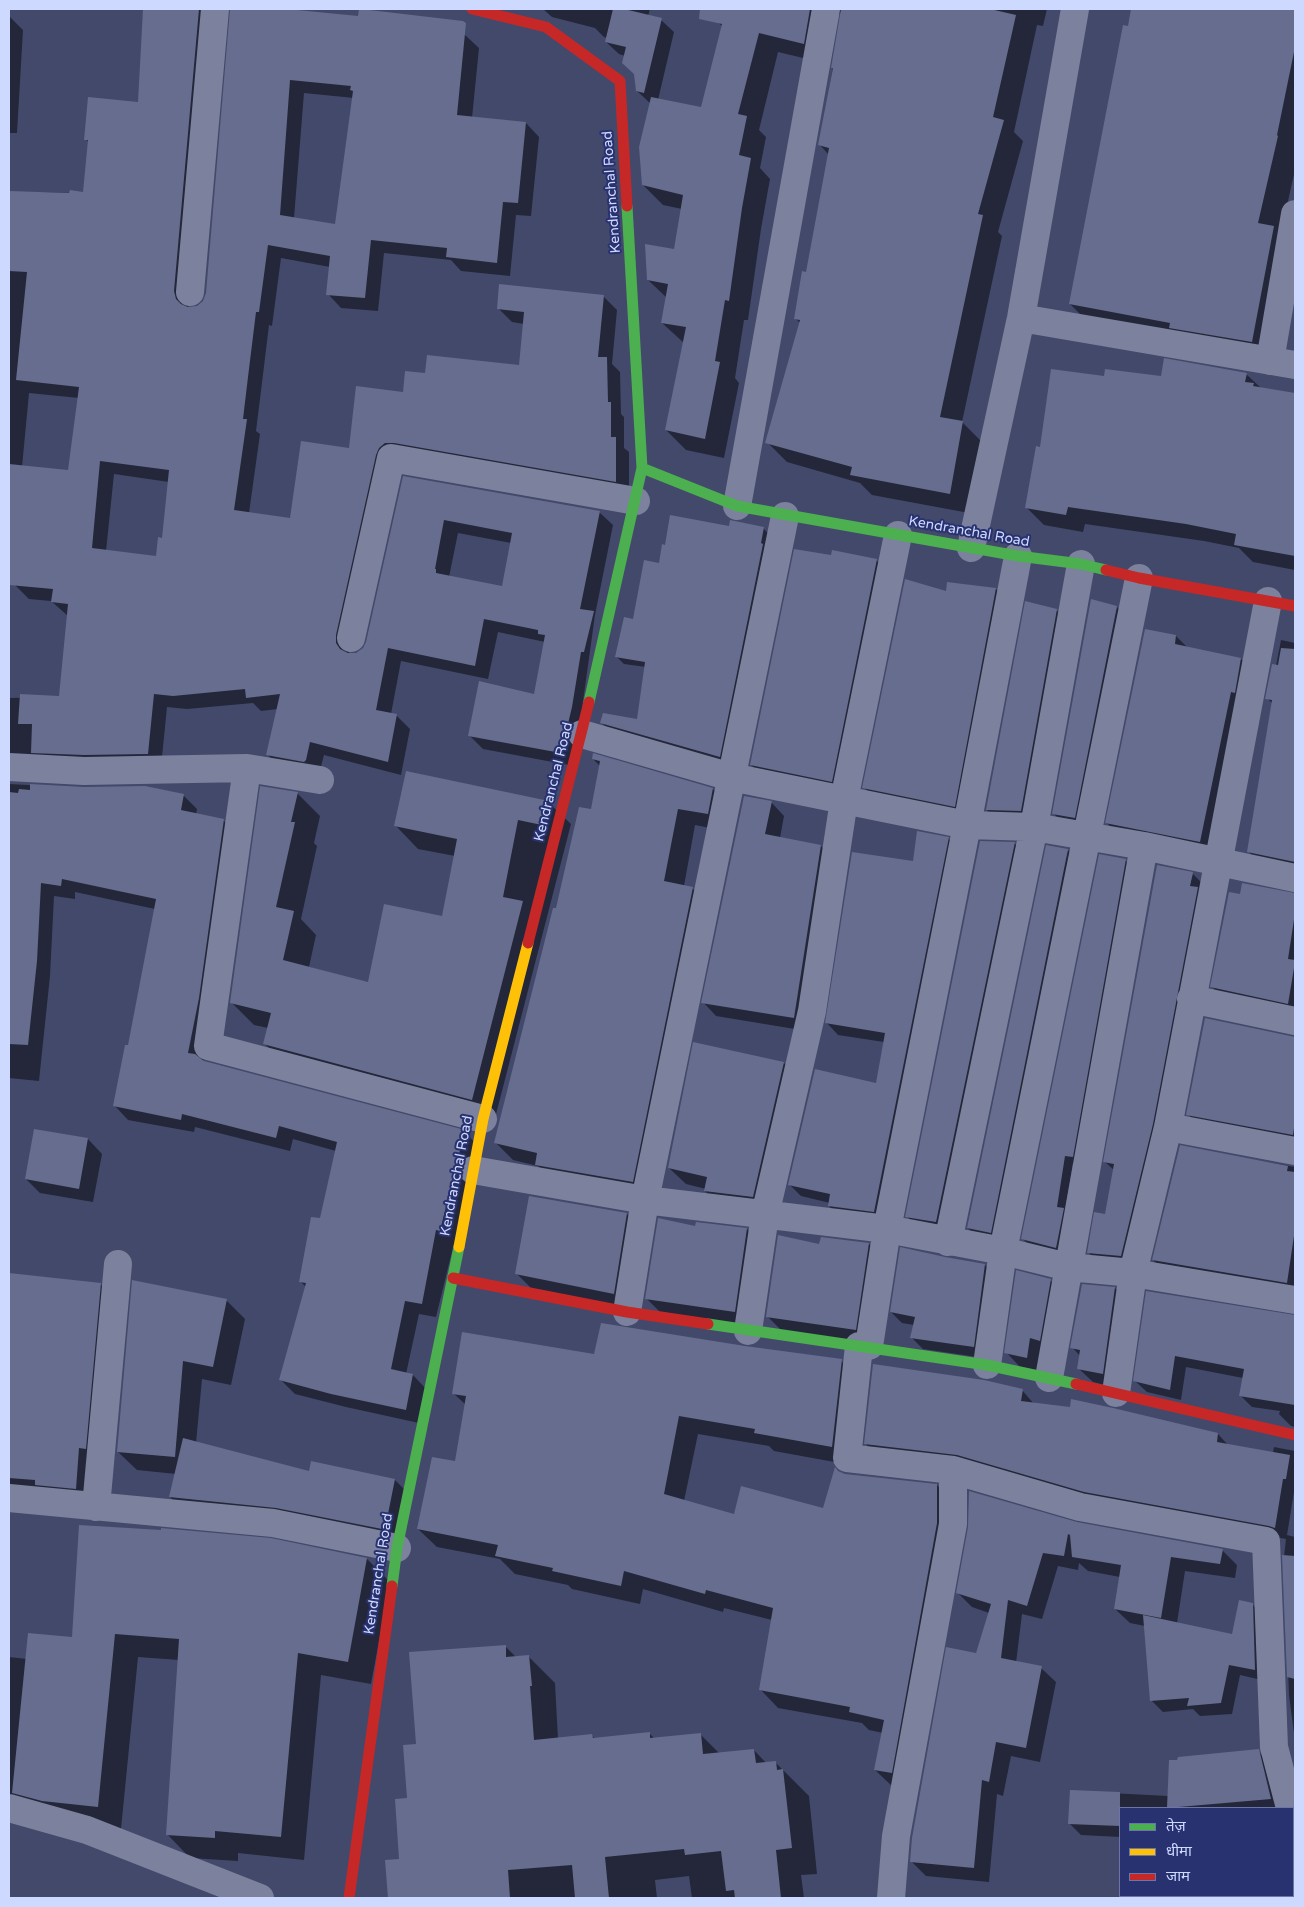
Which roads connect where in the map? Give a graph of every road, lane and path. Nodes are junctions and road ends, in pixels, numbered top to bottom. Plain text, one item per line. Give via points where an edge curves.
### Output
1 (215, 9) edge
2 (472, 9) edge
3 (826, 9) edge
4 (1075, 9) edge
5 (1295, 214) edge
6 (190, 292) dead end
7 (1021, 318) junction
8 (1283, 363) edge
9 (642, 468) junction
10 (636, 501) junction
11 (737, 506) junction
12 (785, 516) junction
13 (898, 535) junction
14 (971, 548) junction
15 (1018, 556) junction
16 (1081, 564) junction
17 (1139, 578) junction
18 (1268, 601) junction
19 (1295, 606) edge
20 (351, 638) dead end
21 (582, 734) junction
22 (9, 767) edge
23 (247, 768) junction
24 (731, 778) junction
25 (320, 780) dead end
26 (844, 800) junction
27 (967, 825) junction
28 (1034, 827) junction
29 (1088, 837) junction
30 (1144, 846) junction
31 (1217, 862) junction
32 (1295, 878) edge
33 (1191, 999) junction
34 (1295, 1021) edge
35 (483, 1119) junction
36 (1168, 1127) junction
37 (1295, 1151) edge
38 (473, 1170) junction
39 (645, 1200) junction
40 (764, 1215) junction
41 (887, 1229) junction
42 (948, 1242) junction
43 (1003, 1251) junction
44 (118, 1264) dead end
45 (1068, 1267) junction
46 (1133, 1273) junction
47 (453, 1278) junction
48 (1295, 1300) edge
49 (627, 1312) junction
50 (748, 1331) junction
51 (864, 1346) junction
52 (987, 1365) junction
53 (1049, 1378) junction
54 (1116, 1393) junction
55 (1295, 1435) edge
56 (953, 1470) junction
57 (9, 1498) edge
58 (96, 1507) junction
59 (396, 1548) junction
60 (1290, 1807) edge
61 (9, 1808) edge
62 (260, 1898) edge
63 (349, 1898) edge
64 (891, 1898) edge

1 - 6 street
2 - 9 street, Kendranchal Road via 546,27 620,81
3 - 11 street
4 - 7 street
5 - 8 street
7 - 8 street
7 - 14 street
9 - 10 street, Kendranchal Road
9 - 11 street, Kendranchal Road
10 - 20 street via 392,458
10 - 21 street, Kendranchal Road
11 - 12 street, Kendranchal Road
12 - 13 street, Kendranchal Road
12 - 24 street
13 - 14 street, Kendranchal Road
13 - 26 street
14 - 15 street, Kendranchal Road
15 - 16 street, Kendranchal Road
15 - 27 street
16 - 17 street, Kendranchal Road
16 - 28 street
17 - 18 street, Kendranchal Road
17 - 29 street
18 - 19 street, Kendranchal Road
18 - 31 street
21 - 24 street
21 - 35 street, Kendranchal Road
22 - 23 street via 84,771
23 - 25 street
23 - 35 street via 208,1046
24 - 26 street
24 - 39 street
26 - 27 street
26 - 40 street via 812,1011
27 - 28 street
27 - 41 street
28 - 29 street
28 - 42 street
29 - 30 street
29 - 43 street
30 - 31 street
30 - 45 street
31 - 32 street
31 - 33 street
33 - 34 street
33 - 36 street
35 - 38 street, Kendranchal Road
36 - 37 street
36 - 46 street
38 - 39 street
38 - 47 street, Kendranchal Road
39 - 40 street
39 - 49 street
40 - 41 street
40 - 50 street
41 - 42 street
41 - 51 street
42 - 43 street
43 - 45 street
43 - 52 street
44 - 58 street
45 - 46 street
45 - 53 street
46 - 48 street
46 - 54 street
47 - 49 street
47 - 59 street, Kendranchal Road
49 - 50 street
50 - 51 street
51 - 52 street
51 - 56 street via 846,1458
52 - 53 street
53 - 54 street
54 - 55 street
56 - 60 street via 1080,1507 1266,1541 1274,1748
56 - 64 street via 953,1524 896,1836
57 - 58 street
58 - 59 street via 273,1523
59 - 63 street, Kendranchal Road
61 - 62 street via 87,1830

